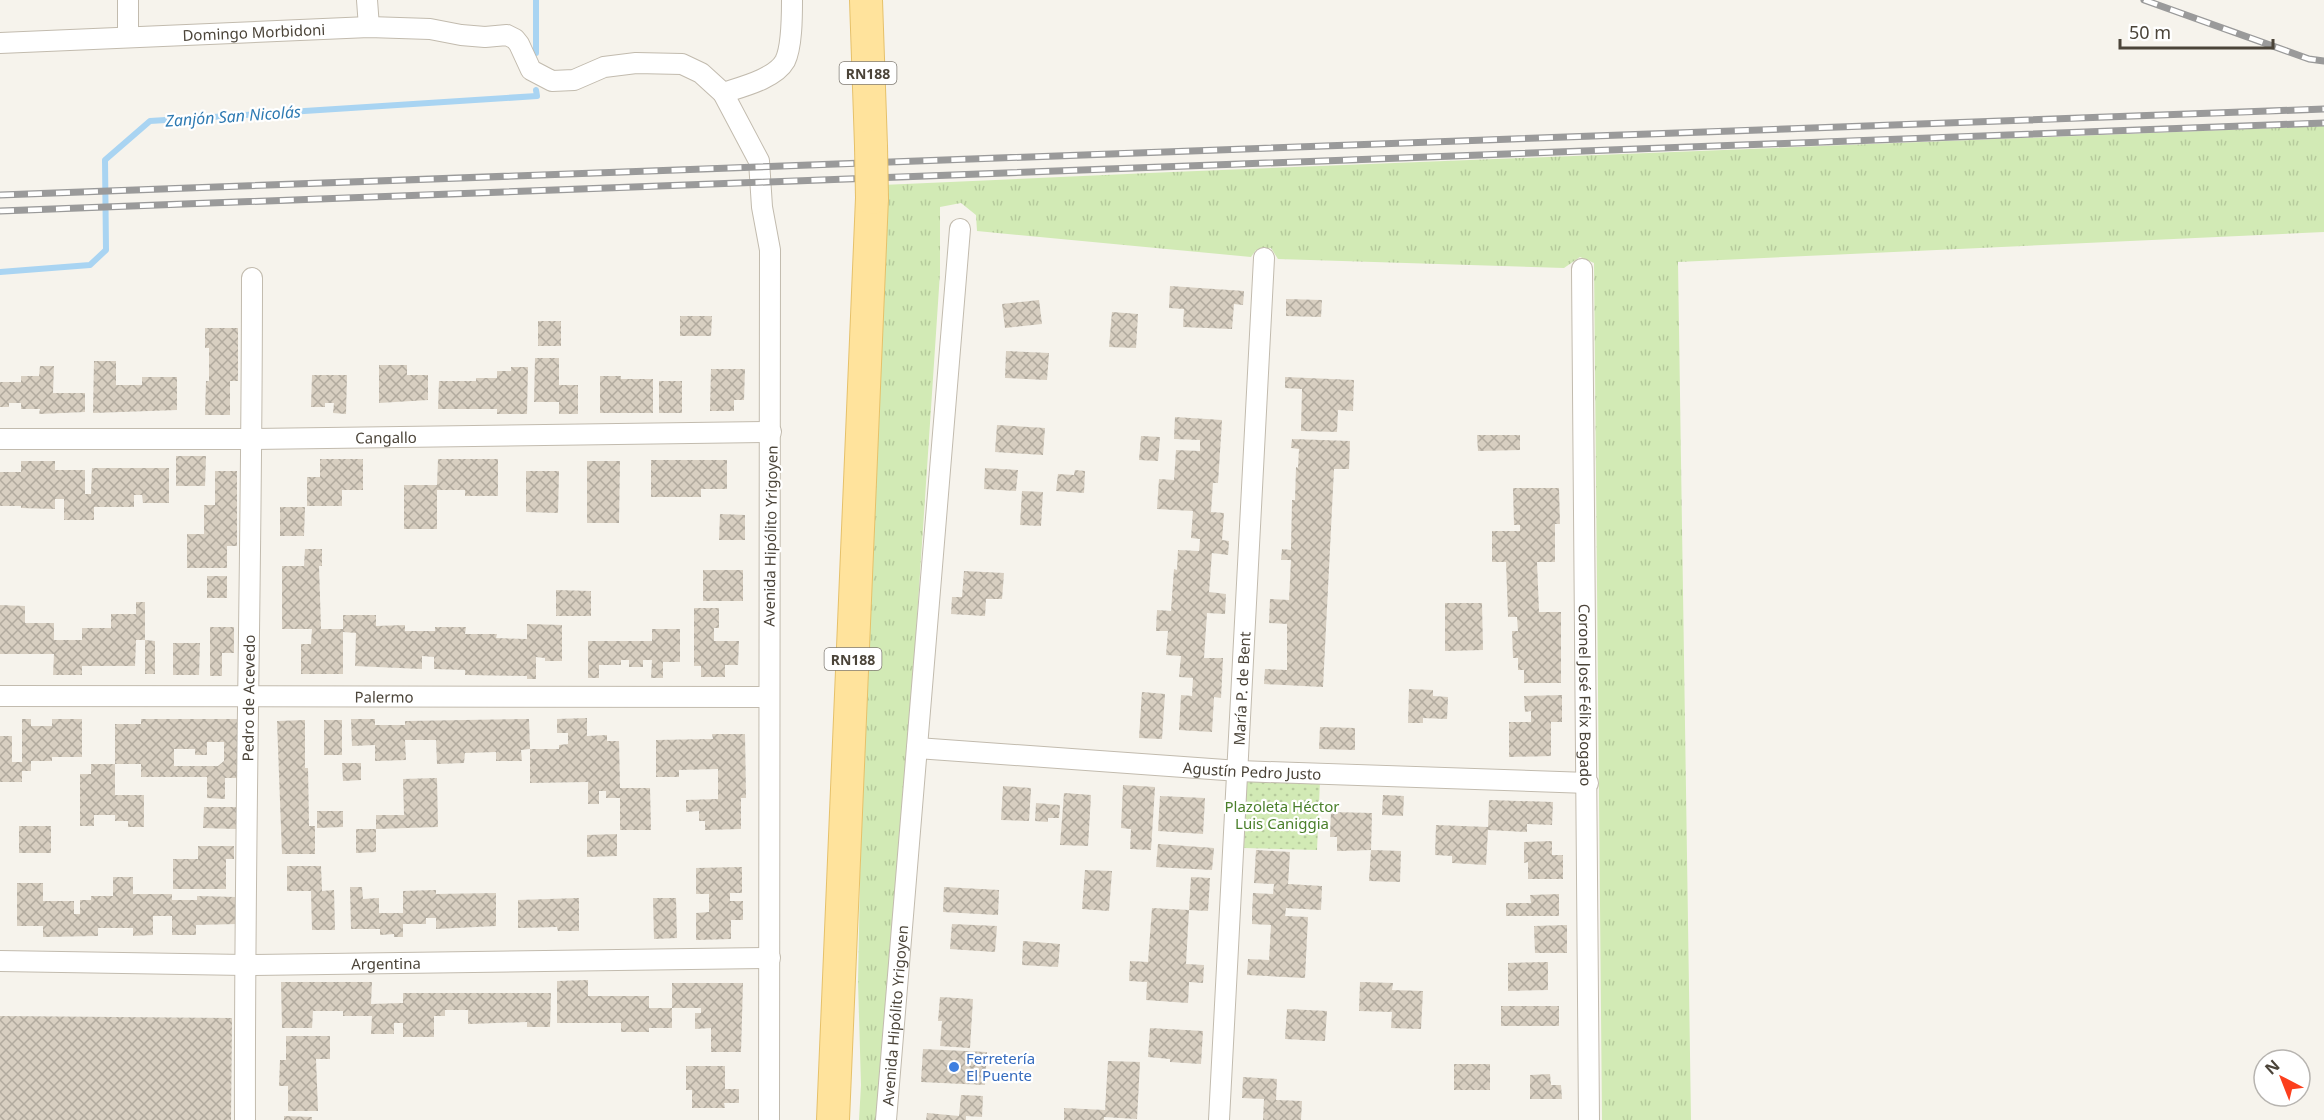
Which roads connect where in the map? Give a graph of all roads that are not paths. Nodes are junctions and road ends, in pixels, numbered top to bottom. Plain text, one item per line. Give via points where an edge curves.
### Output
1 (128, 0) edge
2 (367, 0) edge
3 (792, 0) edge
4 (866, 0) edge
5 (369, 27) junction
6 (507, 35) joint
7 (128, 37) junction
8 (0, 43) edge
9 (723, 93) junction
10 (960, 229) dead end
11 (1264, 258) dead end
12 (1582, 269) dead end
13 (252, 278) dead end
14 (771, 432) junction
15 (0, 439) edge
16 (252, 440) junction
17 (0, 696) edge
18 (768, 697) junction
19 (248, 698) junction
20 (917, 748) junction
21 (1239, 771) junction
22 (1588, 783) junction
23 (770, 958) junction
24 (0, 961) edge
25 (244, 965) junction
26 (245, 1120) edge
27 (769, 1120) edge
28 (833, 1120) edge
29 (886, 1120) edge
30 (1219, 1120) edge
31 (1589, 1120) edge

1 - 7 street
2 - 5 street
3 - 9 street via 792,28 785,62 763,80
4 - 28 main road, RN188, bridge via 872,198
5 - 6 street, Domingo Morbidoni via 430,29 485,37
5 - 7 street, Domingo Morbidoni
6 - 9 street, Avenida Hipólito Yrigoyen via 519,44 531,70 552,81 574,80 604,67 682,64 701,73
7 - 8 street, Domingo Morbidoni
9 - 14 street, Avenida Hipólito Yrigoyen via 759,161 770,250
10 - 20 street, Avenida Hipólito Yrigoyen
11 - 21 street, María P. de Bent
12 - 22 street, Coronel José Félix Bogado
13 - 16 street, Pedro de Acevedo
14 - 16 street, Cangallo
14 - 18 street, Avenida Hipólito Yrigoyen
15 - 16 street, Cangallo
16 - 19 street, Pedro de Acevedo
17 - 19 street, Palermo
18 - 19 street, Palermo
18 - 23 street, Avenida Hipólito Yrigoyen
19 - 25 street, Pedro de Acevedo
20 - 21 street, Agustín Pedro Justo
20 - 29 street, Avenida Hipólito Yrigoyen
21 - 22 street, Agustín Pedro Justo
21 - 30 street, María P. de Bent
22 - 31 street, Coronel José Félix Bogado
23 - 25 street, Argentina
23 - 27 street, Avenida Hipólito Yrigoyen
24 - 25 street, Argentina
25 - 26 street, Pedro de Acevedo

